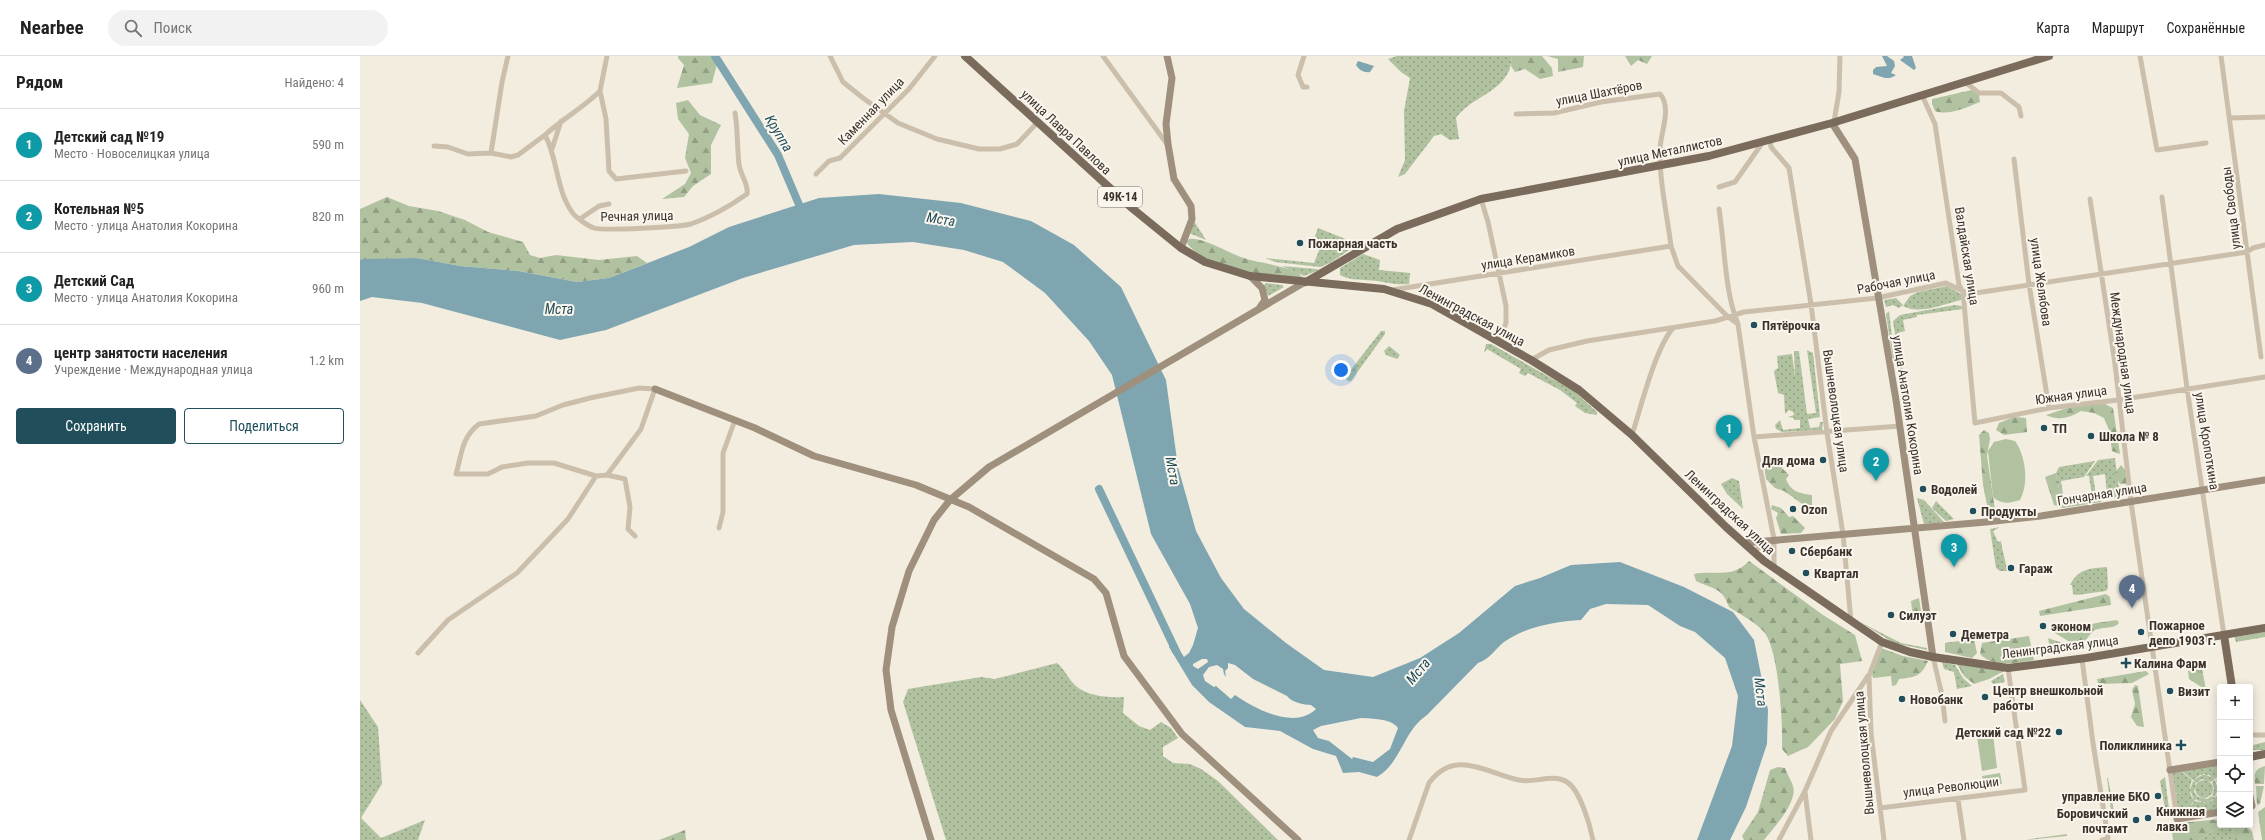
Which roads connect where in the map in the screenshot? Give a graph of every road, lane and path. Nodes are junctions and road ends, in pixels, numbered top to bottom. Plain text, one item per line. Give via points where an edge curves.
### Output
1 (508, 56) edge
2 (607, 56) edge
3 (830, 56) edge
4 (936, 56) edge
5 (965, 56) edge
6 (1103, 56) edge
7 (1167, 56) edge
8 (1304, 56) edge
9 (1840, 56) edge
10 (2049, 56) edge
11 (2140, 56) edge
12 (2221, 56) edge
13 (1965, 82) junction
14 (1307, 88) dead end
15 (600, 91) junction
16 (1922, 95) junction
17 (735, 113) dead end
18 (885, 113) junction
19 (1516, 114) dead end
20 (2021, 116) dead end
21 (2265, 117) edge
22 (2230, 118) junction
23 (561, 120) junction
24 (1833, 122) junction
25 (1038, 123) junction
26 (545, 135) junction
27 (1766, 141) junction
28 (2206, 143) dead end
29 (1168, 144) junction
30 (434, 146) dead end
31 (552, 149) junction
32 (491, 153) junction
33 (2014, 160) dead end
34 (1661, 166) junction
35 (686, 171) dead end
36 (816, 174) dead end
37 (1719, 187) dead end
38 (2162, 197) dead end
39 (1481, 198) junction
40 (2090, 199) dead end
41 (610, 204) dead end
42 (1719, 208) dead end
43 (580, 219) junction
44 (2265, 245) edge
45 (1671, 246) junction
46 (1181, 248) junction
47 (2247, 252) junction
48 (2169, 264) junction
49 (1499, 274) junction
50 (2102, 274) junction
51 (1250, 276) junction
52 (1305, 282) junction
53 (2029, 284) junction
54 (1389, 290) junction
55 (1963, 292) junction
56 (1877, 298) junction
57 (1811, 304) junction
58 (1259, 309) junction
59 (1734, 315) junction
60 (1728, 318) junction
61 (1738, 324) junction
62 (1673, 328) junction
63 (1498, 342) junction
64 (2261, 357) dead end
65 (1531, 360) junction
66 (2265, 377) edge
67 (2187, 388) junction
68 (655, 389) junction
69 (2118, 400) junction
70 (2049, 408) junction
71 (735, 420) junction
72 (1975, 423) joint
73 (1900, 426) junction
74 (1827, 432) junction
75 (1632, 435) junction
76 (1754, 437) junction
77 (607, 475) junction
78 (596, 476) junction
79 (2265, 480) edge
80 (2202, 491) junction
81 (950, 500) junction
82 (2131, 502) junction
83 (719, 528) dead end
84 (1914, 529) junction
85 (1843, 534) junction
86 (635, 536) dead end
87 (1774, 539) junction
88 (1744, 543) junction
89 (1753, 551) junction
90 (1774, 568) junction
91 (1851, 620) junction
92 (2265, 628) edge
93 (2224, 635) junction
94 (1882, 642) junction
95 (2153, 647) junction
96 (418, 653) dead end
97 (1933, 657) junction
98 (2082, 659) junction
99 (2008, 668) junction
100 (1869, 676) junction
101 (2232, 684) edge
102 (1945, 721) dead end
103 (2253, 735) edge
104 (2265, 735) edge
105 (2265, 754) edge
106 (2253, 756) edge
107 (2217, 762) edge
108 (2170, 770) junction
109 (1805, 791) junction
110 (1958, 800) junction
111 (1880, 808) junction
112 (2217, 812) edge
113 (2177, 818) joint
114 (931, 840) edge
115 (1298, 840) edge
116 (1409, 840) edge
117 (1593, 840) edge
118 (1779, 840) edge
119 (1811, 840) edge
120 (1884, 840) edge
121 (1964, 840) edge
122 (2102, 840) edge

1 - 32 street
2 - 15 street
3 - 18 street via 843,82
4 - 18 street, Каменная улица
5 - 25 main road, улица Лавра Павлова / 49К-14
6 - 29 street
7 - 29 street via 1172,78 1166,124
8 - 14 street via 1298,75
9 - 24 street via 1839,92
10 - 13 main road, улица Металлистов
11 - 28 street via 2157,150
12 - 22 street, улица Свободы
13 - 16 main road, улица Металлистов
13 - 20 street via 1976,92 1995,92 2005,96 2019,107
15 - 23 street via 588,103
15 - 35 street via 606,119 609,171 616,179
16 - 24 main road, улица Металлистов
16 - 55 street, Валдайская улица via 1935,124 1959,285
17 - 43 street, Речная улица via 739,166 748,194 709,216 679,227 647,226 606,230 593,228
18 - 25 street via 898,123 937,139 989,150 1017,144
18 - 36 street, Каменная улица via 840,158 829,162
19 - 34 street, улица Шахтёров via 1554,113 1601,102 1660,94 1665,100 1666,108 1660,148
21 - 22 street
22 - 47 street, улица Свободы
23 - 26 street
23 - 31 street
24 - 27 main road, улица Металлистов
24 - 56 street, улица Анатолия Кокорина via 1854,159
25 - 46 main road, улица Лавра Павлова / 49К-14 via 1133,209
26 - 31 street, Речная улица
26 - 32 street via 518,155 511,157
27 - 34 main road, улица Металлистов
27 - 37 street via 1735,182
27 - 57 street, Вышневолоцкая улица via 1789,168
29 - 46 street via 1174,179 1191,206 1192,219
30 - 32 street via 448,147 468,154
31 - 43 street, Речная улица via 567,204 572,214
33 - 53 street, улица Желябова
34 - 39 main road, улица Металлистов
34 - 45 street
38 - 48 street, улица Кропоткина
39 - 49 street
39 - 52 main road, улица Металлистов via 1398,229
40 - 50 street, Международная улица
41 - 43 street via 599,206
42 - 59 street
44 - 47 street, Рабочая улица
45 - 49 street, улица Керамиков
45 - 60 street via 1678,266
46 - 51 main road, улица Лавра Павлова / 49К-14 via 1205,262
47 - 48 street, Рабочая улица
47 - 64 street, улица Свободы
48 - 50 street, Рабочая улица
48 - 67 street, улица Кропоткина
49 - 54 street, улица Керамиков
49 - 63 street via 1506,306 1506,322
50 - 53 street, Рабочая улица
50 - 69 street, Международная улица
51 - 52 main road, улица Лавра Павлова / 49К-14
51 - 58 street via 1262,288 1265,300
52 - 54 main road, Ленинградская улица
52 - 58 street
53 - 55 street, Рабочая улица via 1969,294
53 - 70 street, улица Желябова
54 - 63 main road, Ленинградская улица via 1432,304
55 - 56 street, Рабочая улица via 1946,283
55 - 72 street, Валдайская улица
56 - 57 street, Рабочая улица
56 - 73 street, улица Анатолия Кокорина
57 - 59 street, Рабочая улица
57 - 74 street, Вышневолоцкая улица
58 - 81 street via 1103,403 989,467
59 - 60 street, Рабочая улица
59 - 61 street
60 - 61 street
60 - 62 street, Рабочая улица
61 - 76 street
62 - 65 street, Рабочая улица via 1587,341 1549,350
62 - 75 street via 1666,335
63 - 65 main road, Ленинградская улица
65 - 75 main road, Ленинградская улица via 1579,390
66 - 67 street, Южная улица
67 - 69 street, Южная улица
67 - 80 street, улица Кропоткина
68 - 71 street
68 - 77 street via 641,430
68 - 78 street via 639,388 563,405 536,416 479,424 465,438 456,474 488,474 502,467 528,463 558,464
69 - 70 street, Южная улица
69 - 82 street, Международная улица
70 - 72 street, Южная улица
71 - 81 street via 814,456 916,485
71 - 83 street via 723,453 723,506
73 - 74 street
73 - 84 street, улица Анатолия Кокорина
74 - 76 street
74 - 85 street, Вышневолоцкая улица
75 - 88 main road, Ленинградская улица
76 - 87 street
77 - 78 street
77 - 86 street via 625,479 630,507 628,529
78 - 96 street via 568,519 517,573 448,620
79 - 80 street, Гончарная улица
80 - 82 street, Гончарная улица
80 - 93 street, улица Кропоткина
81 - 114 street via 934,520 909,571 892,627 886,670 891,710
81 - 115 street via 969,507 1094,579 1106,593 1124,656 1182,734
82 - 84 street, Гончарная улица via 2034,517
82 - 95 street, Международная улица
84 - 85 street, Гончарная улица
84 - 97 street, улица Анатолия Кокорина
85 - 87 street, Гончарная улица
85 - 91 street, Вышневолоцкая улица
87 - 88 street, Гончарная улица
87 - 89 street, Гончарная улица
87 - 90 street
88 - 89 main road, Ленинградская улица
89 - 90 main road, Ленинградская улица
90 - 91 main road, Ленинградская улица
91 - 94 main road, Ленинградская улица
92 - 93 main road, Ленинградская улица
93 - 95 main road, Ленинградская улица
93 - 101 main road, улица Кропоткина
94 - 97 main road, Ленинградская улица
94 - 100 street, Вышневолоцкая улица
95 - 98 main road, Ленинградская улица
95 - 108 street, Международная улица
97 - 99 main road, Ленинградская улица
97 - 102 street, улица Анатолия Кокорина
98 - 99 main road, Ленинградская улица
98 - 122 street via 2108,838
99 - 110 street, улица Революции via 2025,790
100 - 109 street via 1831,731
100 - 111 street, Вышневолоцкая улица
103 - 104 street
105 - 106 main road
107 - 108 street
108 - 113 street, Международная улица
109 - 118 street
109 - 119 street
110 - 111 street, улица Революции
110 - 121 street
111 - 120 street, Вышневолоцкая улица
112 - 113 street
116 - 117 street via 1433,777 1447,768 1461,764 1485,768 1519,780 1556,778 1568,782 1580,802

